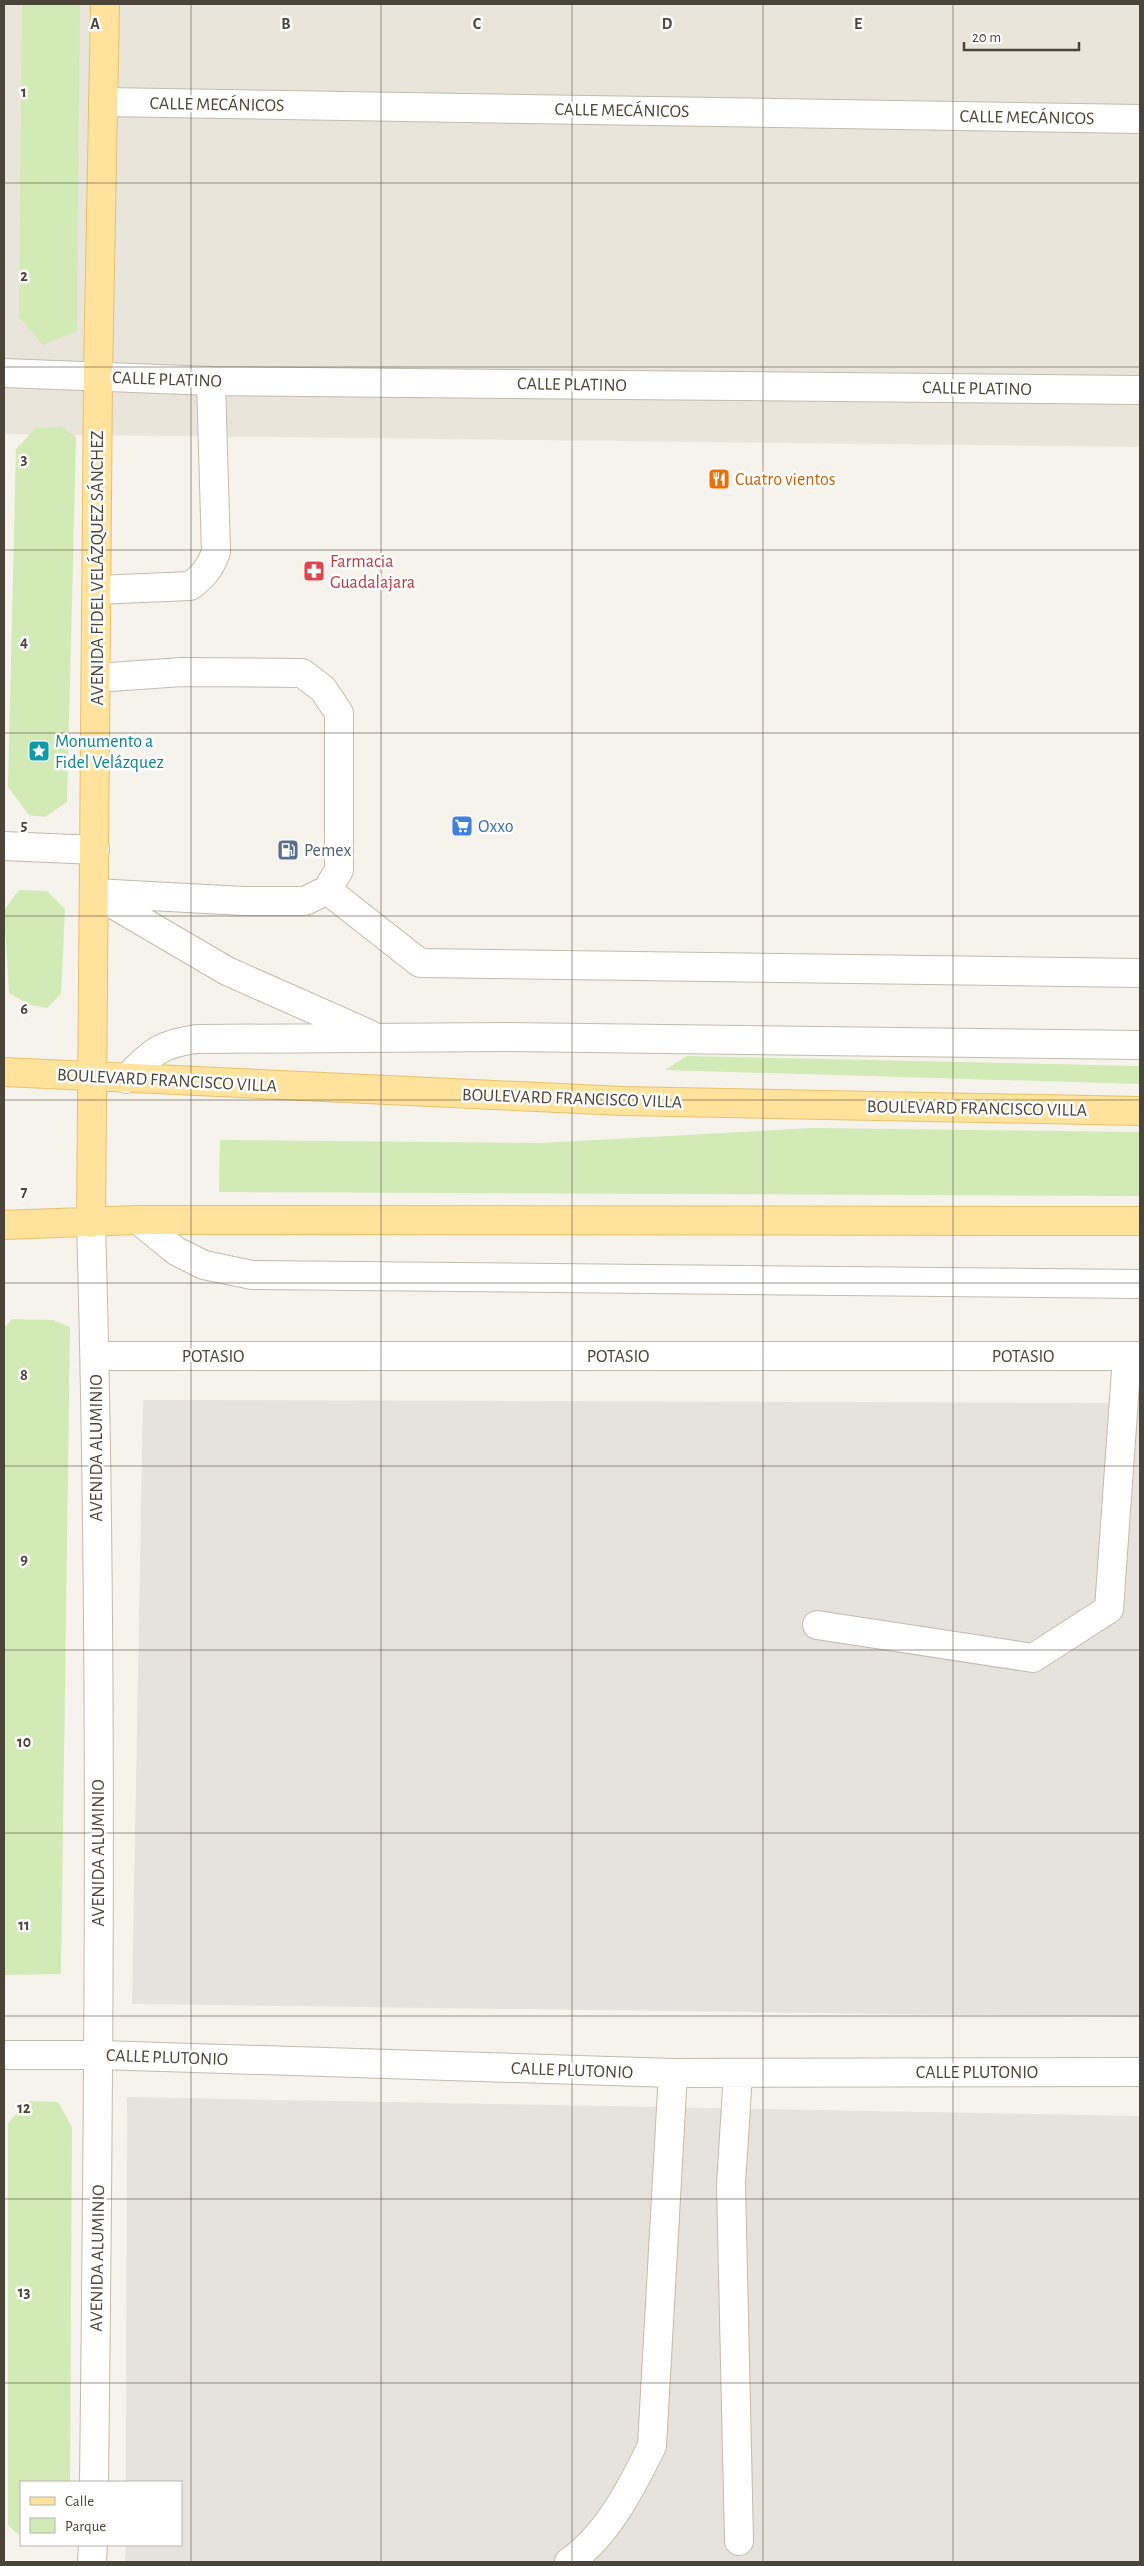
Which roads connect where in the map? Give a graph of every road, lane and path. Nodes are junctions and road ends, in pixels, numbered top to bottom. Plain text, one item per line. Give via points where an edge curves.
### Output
1 (105, 4) edge
2 (103, 102) junction
3 (1140, 119) edge
4 (4, 373) edge
5 (98, 377) junction
6 (211, 381) junction
7 (1140, 390) edge
8 (97, 590) junction
9 (96, 678) junction
10 (4, 846) edge
11 (95, 850) junction
12 (327, 890) junction
13 (95, 893) junction
14 (1140, 973) edge
15 (378, 1038) junction
16 (1140, 1044) edge
17 (4, 1072) edge
18 (93, 1078) junction
19 (126, 1079) junction
20 (1140, 1111) edge
21 (138, 1220) junction
22 (1140, 1221) edge
23 (91, 1223) junction
24 (4, 1225) edge
25 (1140, 1284) edge
26 (95, 1356) junction
27 (1134, 1356) edge
28 (817, 1625) dead end
29 (4, 2055) edge
30 (100, 2055) junction
31 (1140, 2072) edge
32 (673, 2073) junction
33 (738, 2074) junction
34 (94, 2481) edge
35 (739, 2541) dead end
36 (93, 2546) edge
37 (92, 2562) edge
38 (569, 2562) edge

1 - 2 main road, AVENIDA FIDEL VELÁZQUEZ SÁNCHEZ
2 - 3 street, CALLE MECÁNICOS
2 - 5 main road, AVENIDA FIDEL VELÁZQUEZ SÁNCHEZ
4 - 5 street, CALLE PLATINO
5 - 6 street, CALLE PLATINO
5 - 8 main road, AVENIDA FIDEL VELÁZQUEZ SÁNCHEZ
6 - 7 street, CALLE PLATINO
6 - 8 street via 216,552 211,566 190,586
8 - 9 main road, AVENIDA FIDEL VELÁZQUEZ SÁNCHEZ
9 - 11 main road, AVENIDA FIDEL VELÁZQUEZ SÁNCHEZ
9 - 12 street via 182,672 302,673 323,688 339,713 339,870
10 - 11 street
11 - 13 main road, AVENIDA FIDEL VELÁZQUEZ SÁNCHEZ
12 - 13 street via 305,901
12 - 14 street via 420,963
13 - 15 street via 227,971
13 - 18 main road, AVENIDA FIDEL VELÁZQUEZ SÁNCHEZ
15 - 16 street
15 - 19 street via 196,1039 172,1042 151,1054
17 - 18 main road, BOULEVARD FRANCISCO VILLA
18 - 19 main road, BOULEVARD FRANCISCO VILLA
18 - 23 main road, AVENIDA FIDEL VELÁZQUEZ SÁNCHEZ
19 - 20 main road, BOULEVARD FRANCISCO VILLA via 624,1101
21 - 22 main road
21 - 23 main road
21 - 25 street via 176,1251 204,1264 252,1275
23 - 24 main road
23 - 26 street, AVENIDA ALUMINIO
26 - 27 street, POTASIO
26 - 30 street, AVENIDA ALUMINIO
27 - 28 street via 1109,1608 1033,1658
29 - 30 street, CALLE PLUTONIO
30 - 32 street, CALLE PLUTONIO
30 - 34 street, AVENIDA ALUMINIO
31 - 33 street, CALLE PLUTONIO
32 - 33 street, CALLE PLUTONIO
32 - 38 street via 652,2446 626,2498 584,2552
33 - 35 street via 731,2184
36 - 37 street

